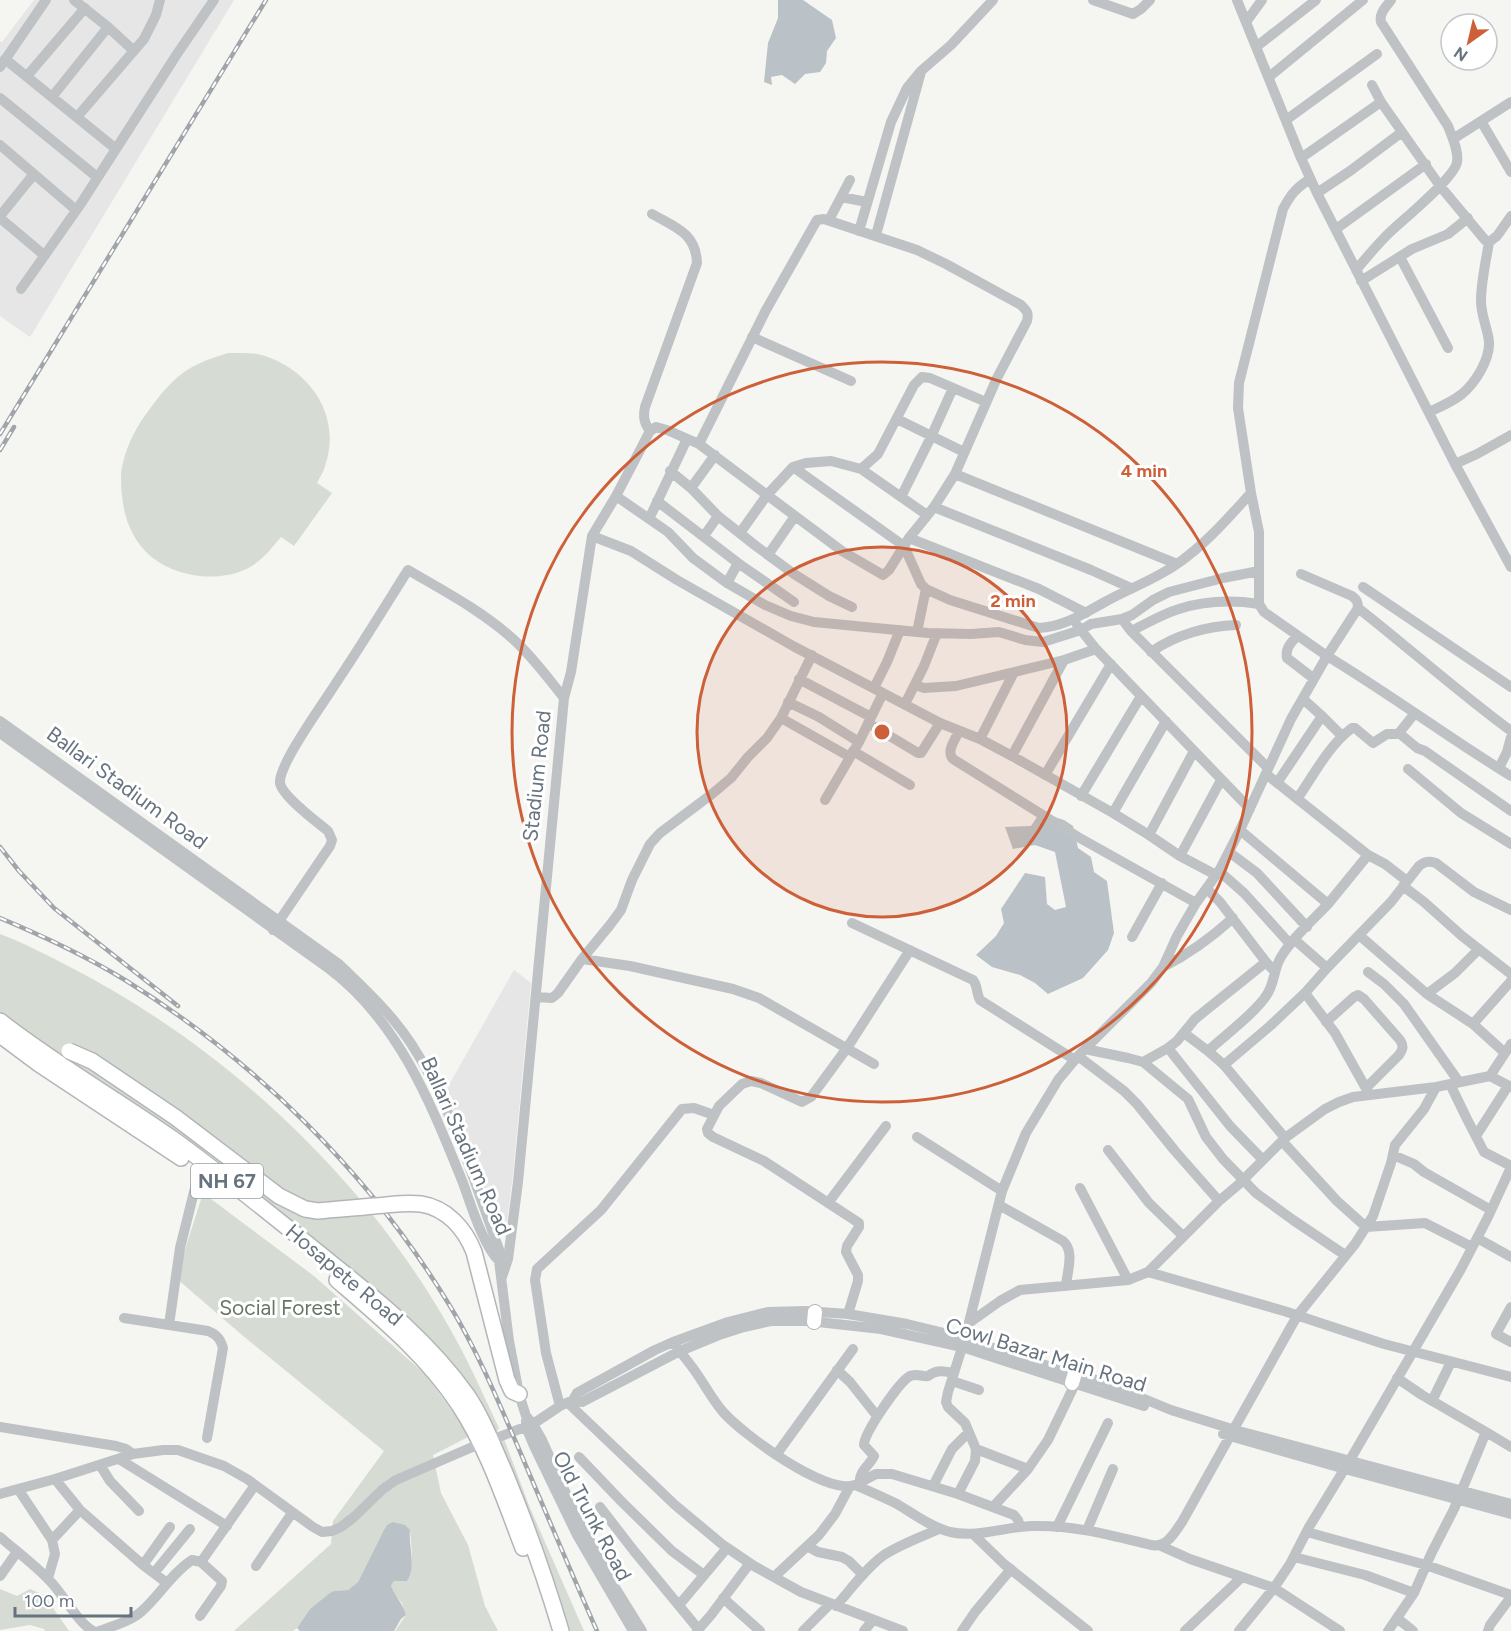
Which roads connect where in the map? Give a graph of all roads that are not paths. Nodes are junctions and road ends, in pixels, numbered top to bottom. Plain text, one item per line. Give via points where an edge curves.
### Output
1 (46, 0) edge
2 (74, 0) edge
3 (160, 0) edge
4 (214, 0) edge
5 (993, 0) edge
6 (1093, 0) edge
7 (1150, 0) edge
8 (1237, 0) edge
9 (1262, 0) edge
10 (1316, 0) edge
11 (1364, 0) edge
12 (1391, 0) edge
13 (85, 8) junction
14 (1246, 22) junction
15 (108, 27) junction
16 (1256, 47) junction
17 (134, 51) junction
18 (1377, 54) dead end
19 (3, 63) edge
20 (921, 71) junction
21 (27, 76) junction
22 (1269, 77) junction
23 (1372, 86) dead end
24 (52, 97) junction
25 (0, 98) edge
26 (1381, 102) junction
27 (1511, 102) edge
28 (77, 117) junction
29 (1286, 120) junction
30 (1480, 121) junction
31 (1402, 132) junction
32 (1453, 139) junction
33 (0, 145) edge
34 (116, 149) junction
35 (1301, 158) junction
36 (1426, 164) junction
37 (1511, 172) edge
38 (34, 174) junction
39 (98, 177) junction
40 (1310, 179) junction
41 (850, 180) dead end
42 (1440, 186) junction
43 (1317, 193) junction
44 (841, 197) junction
45 (867, 202) junction
46 (76, 210) junction
47 (652, 214) dead end
48 (1511, 216) edge
49 (0, 217) edge
50 (1468, 218) junction
51 (829, 220) junction
52 (1336, 229) junction
53 (859, 231) junction
54 (876, 236) junction
55 (1489, 242) junction
56 (44, 255) junction
57 (1400, 257) junction
58 (1356, 270) junction
59 (1361, 281) junction
60 (21, 289) dead end
61 (752, 338) junction
62 (1448, 348) dead end
63 (851, 381) dead end
64 (953, 388) junction
65 (986, 402) junction
66 (1429, 412) junction
67 (897, 419) junction
68 (659, 430) junction
69 (1511, 435) edge
70 (932, 437) junction
71 (687, 439) junction
72 (699, 444) junction
73 (964, 452) junction
74 (715, 455) junction
75 (1455, 464) junction
76 (793, 467) junction
77 (861, 469) junction
78 (670, 471) junction
79 (955, 474) junction
80 (691, 488) junction
81 (1251, 493) junction
82 (767, 495) junction
83 (616, 496) junction
84 (901, 497) junction
85 (657, 501) junction
86 (931, 511) junction
87 (718, 516) junction
88 (795, 516) junction
89 (649, 519) junction
90 (740, 533) junction
91 (592, 536) junction
92 (704, 536) junction
93 (907, 542) junction
94 (768, 555) junction
95 (738, 562) junction
96 (1178, 564) junction
97 (1511, 567) edge
98 (1259, 572) junction
99 (1301, 574) dead end
100 (728, 583) junction
101 (1363, 587) dead end
102 (1131, 588) junction
103 (926, 589) junction
104 (794, 602) dead end
105 (1259, 604) junction
106 (852, 607) dead end
107 (1358, 608) junction
108 (1086, 614) junction
109 (1122, 619) junction
110 (1073, 620) junction
111 (1236, 625) dead end
112 (900, 630) junction
113 (1081, 630) junction
114 (1131, 631) junction
115 (916, 632) junction
116 (937, 633) junction
117 (1297, 636) junction
118 (1096, 649) junction
119 (1151, 652) junction
120 (812, 655) junction
121 (1328, 656) junction
122 (1064, 660) junction
123 (1111, 664) junction
124 (1014, 672) junction
125 (1314, 678) junction
126 (799, 679) junction
127 (915, 685) junction
128 (1511, 687) edge
129 (879, 691) junction
130 (1141, 696) junction
131 (564, 698) junction
132 (1303, 699) junction
133 (788, 702) junction
134 (905, 704) junction
135 (1415, 713) junction
136 (1322, 716) junction
137 (781, 718) junction
138 (870, 720) junction
139 (1166, 722) junction
140 (940, 723) junction
141 (0, 725) edge
142 (1511, 730) edge
143 (959, 731) junction
144 (1399, 733) junction
145 (1342, 736) junction
146 (1511, 737) edge
147 (980, 739) junction
148 (854, 750) junction
149 (1194, 751) junction
150 (1012, 756) junction
151 (1499, 768) junction
152 (1408, 769) dead end
153 (1267, 771) junction
154 (1045, 775) junction
155 (1511, 776) edge
156 (1221, 780) junction
157 (1277, 783) junction
158 (910, 785) dead end
159 (1081, 795) junction
160 (1297, 799) junction
161 (825, 800) dead end
162 (1250, 809) junction
163 (1511, 812) edge
164 (1113, 813) junction
165 (1240, 830) junction
166 (1149, 835) junction
167 (1511, 844) edge
168 (1229, 852) junction
169 (1368, 855) junction
170 (1180, 856) junction
171 (1218, 873) junction
172 (1162, 883) junction
173 (1405, 884) junction
174 (1207, 889) junction
175 (1196, 903) junction
176 (1328, 904) junction
177 (1511, 910) edge
178 (1233, 918) junction
179 (852, 923) dead end
180 (276, 925) junction
181 (1307, 927) junction
182 (1359, 935) junction
183 (1132, 937) dead end
184 (1292, 942) junction
185 (1479, 949) junction
186 (910, 950) junction
187 (582, 959) junction
188 (1270, 966) junction
189 (1163, 967) junction
190 (1327, 968) junction
191 (1368, 972) dead end
192 (1511, 975) edge
193 (1511, 981) edge
194 (1305, 993) junction
195 (1427, 994) junction
196 (543, 998) junction
197 (0, 1021) edge
198 (1326, 1022) junction
199 (1473, 1024) junction
200 (1184, 1033) junction
201 (0, 1035) edge
202 (847, 1048) junction
203 (1168, 1048) junction
204 (1508, 1048) edge
205 (1208, 1051) junction
206 (1079, 1055) junction
207 (43, 1060) junction
208 (1143, 1062) junction
209 (874, 1064) dead end
210 (1224, 1065) junction
211 (1490, 1076) junction
212 (1455, 1083) junction
213 (1510, 1086) edge
214 (1436, 1087) junction
215 (1368, 1091) junction
216 (444, 1105) junction
217 (433, 1110) junction
218 (714, 1115) junction
219 (886, 1126) dead end
220 (1476, 1136) junction
221 (917, 1137) dead end
222 (1284, 1139) junction
223 (1108, 1150) dead end
224 (1393, 1155) junction
225 (1263, 1160) junction
226 (1511, 1166) edge
227 (199, 1172) junction
228 (1244, 1180) junction
229 (1080, 1188) dead end
230 (1002, 1191) junction
231 (1219, 1201) junction
232 (828, 1203) junction
233 (999, 1205) junction
234 (1491, 1210) junction
235 (1366, 1227) junction
236 (1183, 1236) junction
237 (1474, 1243) junction
238 (1345, 1255) junction
239 (1511, 1257) edge
240 (499, 1261) junction
241 (1148, 1272) junction
242 (502, 1277) junction
243 (1128, 1280) junction
244 (1066, 1286) junction
245 (1511, 1307) edge
246 (848, 1314) junction
247 (1297, 1316) junction
248 (815, 1317) junction
249 (124, 1318) dead end
250 (969, 1323) junction
251 (169, 1324) junction
252 (1511, 1342) edge
253 (964, 1343) junction
254 (676, 1347) junction
255 (853, 1349) dead end
256 (1413, 1351) junction
257 (1451, 1362) junction
258 (837, 1370) junction
259 (953, 1377) junction
260 (1511, 1377) edge
261 (1397, 1378) junction
262 (1074, 1380) junction
263 (979, 1390) dead end
264 (519, 1394) junction
265 (1432, 1401) junction
266 (567, 1403) junction
267 (877, 1416) junction
268 (1108, 1423) dead end
269 (530, 1424) junction
270 (0, 1427) edge
271 (969, 1431) junction
272 (1486, 1432) junction
273 (1232, 1433) junction
274 (207, 1438) dead end
275 (486, 1443) junction
276 (1511, 1448) edge
277 (976, 1449) junction
278 (133, 1454) junction
279 (776, 1455) junction
280 (579, 1457) dead end
281 (119, 1459) junction
282 (100, 1465) junction
283 (1347, 1465) junction
284 (1113, 1468) dead end
285 (1028, 1469) junction
286 (55, 1479) junction
287 (255, 1485) junction
288 (855, 1485) junction
289 (933, 1486) junction
290 (18, 1489) junction
291 (0, 1494) edge
292 (958, 1494) junction
293 (1460, 1495) junction
294 (1511, 1504) edge
295 (600, 1507) dead end
296 (993, 1507) junction
297 (80, 1510) junction
298 (140, 1511) dead end
299 (292, 1513) junction
300 (1511, 1514) edge
301 (227, 1526) junction
302 (170, 1527) dead end
303 (1020, 1527) junction
304 (1057, 1527) junction
305 (939, 1528) junction
306 (190, 1529) dead end
307 (1087, 1530) junction
308 (1306, 1532) junction
309 (973, 1534) junction
310 (0, 1537) edge
311 (52, 1540) junction
312 (807, 1546) junction
313 (1161, 1546) junction
314 (727, 1548) junction
315 (17, 1552) junction
316 (1294, 1557) junction
317 (201, 1562) junction
318 (750, 1563) junction
319 (1426, 1564) junction
320 (143, 1565) junction
321 (256, 1566) dead end
322 (1011, 1569) junction
323 (154, 1573) junction
324 (704, 1575) junction
325 (863, 1575) junction
326 (0, 1576) edge
327 (774, 1577) junction
328 (1242, 1577) junction
329 (48, 1578) junction
330 (167, 1584) junction
331 (1274, 1588) junction
332 (1414, 1593) junction
333 (1511, 1596) edge
334 (723, 1598) junction
335 (679, 1605) junction
336 (833, 1605) junction
337 (200, 1616) dead end
338 (1397, 1618) junction
339 (873, 1620) junction
340 (890, 1628) edge
341 (698, 1630) edge
342 (1338, 1630) edge
343 (93, 1631) edge
344 (99, 1631) edge
345 (550, 1631) edge
346 (561, 1631) edge
347 (633, 1631) edge
348 (642, 1631) edge
349 (760, 1631) edge
350 (803, 1631) edge
351 (864, 1631) edge
352 (903, 1631) edge
353 (962, 1631) edge
354 (1088, 1631) edge
355 (1185, 1631) edge
356 (1239, 1631) edge
357 (1388, 1631) edge
358 (1413, 1631) edge
359 (1488, 1631) edge

1 - 19 street
2 - 13 street
3 - 17 street via 151,27
4 - 34 street
5 - 20 street
6 - 7 street via 1133,14
8 - 14 street
9 - 14 street
10 - 16 street
11 - 22 street
12 - 32 street via 1381,12 1381,22
13 - 15 street
13 - 21 street
14 - 16 street
15 - 17 street
15 - 24 street
16 - 22 street
17 - 28 street
18 - 29 street
19 - 21 street
20 - 45 street via 907,88 891,123
20 - 54 street
21 - 24 street
22 - 29 street
23 - 26 street
24 - 28 street
25 - 39 street
26 - 31 street
26 - 35 street
27 - 30 street
28 - 34 street
29 - 35 street
30 - 32 street
30 - 37 street
31 - 36 street
31 - 43 street
32 - 42 street via 1457,164
33 - 38 street
34 - 39 street
35 - 40 street
36 - 42 street
36 - 52 street
38 - 46 street
38 - 49 street
39 - 46 street
40 - 43 street
40 - 81 street via 1290,194 1283,209 1239,383 1238,408
41 - 44 street
42 - 50 street
42 - 58 street
43 - 52 street
44 - 45 street
44 - 51 street
45 - 53 street
46 - 56 street
47 - 68 street via 686,233 697,252 697,263 645,407 645,424
48 - 55 street
49 - 56 street
50 - 55 street
50 - 57 street via 1448,234
51 - 53 street
51 - 61 street via 817,220
52 - 58 street
53 - 54 street
54 - 65 street via 946,264 1027,311 1027,321
55 - 66 street via 1481,303 1488,353 1467,390
56 - 60 street
57 - 59 street
57 - 62 street
58 - 59 street
59 - 66 street
61 - 63 street
61 - 72 street
64 - 65 street
64 - 67 street via 922,377
64 - 70 street
65 - 73 street
66 - 75 street
67 - 70 street
67 - 77 street via 878,454
68 - 71 street
68 - 83 street
69 - 75 street
70 - 73 street
70 - 84 street
71 - 72 street
71 - 78 street
72 - 74 street
73 - 79 street
74 - 80 street
74 - 82 street
75 - 97 street
76 - 77 street via 831,461
76 - 82 street
76 - 93 street
77 - 84 street
78 - 80 street
78 - 85 street
79 - 86 street
79 - 96 street
80 - 87 street
81 - 96 street via 1210,538
81 - 98 street via 1259,532
82 - 88 street
82 - 90 street
83 - 89 street
83 - 91 street
84 - 86 street
85 - 89 street
85 - 92 street
86 - 93 street
86 - 102 street
87 - 90 street
87 - 92 street
88 - 93 street via 883,575
88 - 94 street
89 - 100 street via 707,570
90 - 94 street
91 - 120 street via 631,551
91 - 131 street
92 - 95 street
93 - 103 street
93 - 108 street via 1039,589
94 - 106 street
95 - 100 street
95 - 104 street
96 - 102 street
98 - 105 street
98 - 109 street via 1169,592
99 - 107 street via 1352,596
100 - 112 street via 791,616 814,622
101 - 128 street
102 - 108 street
103 - 110 street via 1039,628
103 - 115 street
105 - 114 street via 1201,604 1179,609
105 - 117 street
107 - 121 street
107 - 142 street
108 - 110 street
109 - 113 street via 1091,624
109 - 114 street
110 - 113 street
111 - 119 street via 1189,634
112 - 115 street
112 - 129 street
113 - 116 street via 1034,642 999,632
113 - 118 street
114 - 119 street
115 - 116 street
116 - 127 street
117 - 121 street
117 - 125 street via 1286,650 1287,658
118 - 122 street
118 - 123 street
119 - 153 street
120 - 126 street
120 - 129 street
121 - 125 street
121 - 135 street
122 - 124 street
122 - 150 street
123 - 130 street
123 - 154 street
124 - 127 street via 956,686
124 - 147 street
125 - 132 street
126 - 133 street
126 - 138 street
127 - 134 street
129 - 134 street
129 - 138 street
130 - 139 street
130 - 159 street
131 - 180 street, Stadium Road via 513,639 470,607 408,570 282,771 284,793 328,831 332,840
131 - 196 street, Stadium Road
132 - 136 street
132 - 153 street
133 - 137 street
133 - 148 street via 819,717
134 - 140 street
135 - 144 street
135 - 151 street
136 - 145 street
136 - 157 street
137 - 148 street
137 - 187 street via 730,778 650,844 621,910
138 - 140 street via 918,753 924,750
138 - 148 street
139 - 149 street
139 - 164 street
140 - 143 street
141 - 180 street, Ballari Stadium Road
143 - 147 street
143 - 172 street via 950,751 953,759 1118,861
144 - 145 street via 1373,742 1355,728
144 - 163 street
145 - 160 street
146 - 151 street
147 - 150 street
148 - 158 street
148 - 161 street
149 - 156 street
149 - 166 street
150 - 154 street
151 - 155 street
152 - 167 street via 1461,813
153 - 157 street
153 - 162 street
154 - 159 street
156 - 162 street
156 - 170 street
157 - 160 street
159 - 164 street
160 - 169 street
162 - 165 street
164 - 166 street
165 - 168 street
165 - 176 street
166 - 170 street
168 - 171 street
168 - 181 street via 1257,873
169 - 173 street via 1385,864
169 - 176 street
170 - 171 street
171 - 174 street
171 - 184 street via 1244,893
172 - 175 street
172 - 183 street
173 - 177 street via 1424,862 1430,861 1474,892
173 - 182 street
173 - 185 street
174 - 175 street
174 - 178 street
175 - 189 street
176 - 181 street
178 - 188 street
178 - 189 street via 1202,944
179 - 186 street
180 - 216 street, Ballari Stadium Road via 339,963 384,1008 413,1046
180 - 217 street, Ballari Stadium Road via 335,973 378,1017 401,1048
181 - 184 street
182 - 190 street
182 - 195 street
184 - 188 street
184 - 190 street
185 - 192 street
185 - 195 street
186 - 202 street
186 - 206 street via 973,980 980,1000
187 - 196 street via 564,987
187 - 202 street via 733,989 759,998
188 - 200 street via 1195,1019
188 - 205 street via 1272,985 1268,994
189 - 206 street
190 - 194 street
191 - 212 street via 1404,1004
193 - 199 street
194 - 198 street
194 - 210 street
195 - 199 street
196 - 242 street, Stadium Road via 508,1259
197 - 207 highway, Hosapete Road / NH 67
198 - 215 street
198 - 215 street via 1358,995 1401,1040 1403,1049
199 - 204 street
200 - 203 street
200 - 205 street
201 - 207 highway, Hosapete Road
202 - 209 street
202 - 218 street via 811,1097 802,1102 751,1081 735,1089
203 - 208 street
203 - 225 street via 1230,1126
204 - 211 street
205 - 210 street
206 - 208 street
206 - 230 street via 1058,1080 1026,1133
206 - 231 street via 1137,1104
207 - 227 highway, Hosapete Road
207 - 264 highway, bridge via 54,1050 69,1051 101,1067 279,1196 305,1209 422,1204 452,1219 464,1231 474,1252 507,1380 512,1391
207 - 275 highway, Hosapete Road / NH 67 via 172,1139 383,1305 416,1336 471,1402 481,1418
208 - 228 street via 1188,1098 1206,1137
210 - 222 street
211 - 212 street
211 - 213 street
212 - 214 street
212 - 220 street
213 - 220 street
214 - 215 street via 1384,1094
214 - 224 street via 1395,1145
215 - 222 street via 1324,1109
216 - 217 street
216 - 240 street, Ballari Stadium Road via 500,1252
217 - 240 street, Ballari Stadium Road via 484,1236
218 - 232 street via 707,1129 713,1137 764,1161
218 - 266 street via 682,1108 601,1210 537,1269 535,1280 546,1353
219 - 232 street
220 - 226 street via 1484,1152
221 - 230 street
222 - 225 street
222 - 235 street via 1337,1201
223 - 236 street via 1149,1203
224 - 234 street
224 - 235 street
225 - 228 street
226 - 234 street
227 - 251 street via 180,1248
227 - 275 highway, Hosapete Road via 388,1324 429,1365
228 - 231 street
228 - 238 street via 1256,1193
229 - 243 street
230 - 233 street
231 - 236 street
232 - 246 street via 859,1223 846,1252 858,1275
233 - 244 street via 1068,1245
233 - 250 street
234 - 237 street
235 - 237 street via 1425,1223
235 - 238 street
236 - 241 street
237 - 239 street
237 - 256 street
238 - 247 street
240 - 242 street
241 - 243 street
241 - 247 street
242 - 264 street
243 - 244 street
244 - 250 street via 1020,1290
245 - 252 street via 1496,1334
246 - 248 street
246 - 253 street via 907,1324
247 - 256 street
247 - 273 street
248 - 253 street, Cowl Bazar Main Road
248 - 254 street, Cowl Bazar Main Road via 771,1321
249 - 251 street
250 - 253 street
251 - 274 street via 207,1331 221,1341
253 - 259 street
253 - 262 street, Cowl Bazar Main Road
254 - 266 street, Cowl Bazar Main Road via 582,1402
254 - 279 street via 724,1413
255 - 258 street
256 - 257 street
256 - 261 street
257 - 260 street
257 - 265 street
258 - 267 street
258 - 279 street
259 - 263 street
259 - 267 street via 939,1370 928,1376 910,1376
259 - 271 street via 946,1402
261 - 265 street
261 - 283 street
262 - 273 street, Cowl Bazar Main Road via 1103,1382
262 - 285 street via 1048,1440
264 - 269 street
265 - 272 street
266 - 269 street, Cowl Bazar Main Road
266 - 314 street via 675,1505
267 - 288 street via 863,1443 874,1458
268 - 304 street
269 - 275 street, Cowl Bazar Main Road
269 - 347 street, Old Trunk Road via 547,1475
269 - 348 street, Old Trunk Road via 614,1586
270 - 278 street via 116,1446
271 - 277 street
271 - 289 street via 952,1449
272 - 276 street
272 - 293 street
273 - 283 street, Cowl Bazar Main Road
273 - 313 street via 1182,1522
275 - 299 street, Cowl Bazar Main Road via 396,1480 332,1531 322,1532
275 - 345 highway, Hosapete Road
275 - 346 highway, Hosapete Road / NH 67 via 523,1517
277 - 285 street
277 - 292 street via 975,1461
278 - 281 street, Cowl Bazar Main Road
278 - 287 street, Cowl Bazar Main Road via 163,1449 186,1452 224,1466
279 - 288 street via 815,1477 837,1485
280 - 324 street via 672,1551
281 - 282 street, Cowl Bazar Main Road
281 - 301 street
282 - 286 street, Cowl Bazar Main Road
282 - 298 street
283 - 293 street
283 - 308 street
284 - 307 street
285 - 296 street
286 - 290 street, Cowl Bazar Main Road
286 - 297 street
287 - 299 street, Cowl Bazar Main Road
287 - 301 street
288 - 289 street via 885,1473
288 - 305 street
288 - 312 street
289 - 292 street
290 - 291 street, Cowl Bazar Main Road
290 - 311 street
292 - 296 street
293 - 294 street
293 - 300 street
293 - 319 street
295 - 335 street
296 - 303 street via 1014,1515
297 - 311 street
297 - 320 street
299 - 321 street
301 - 317 street
302 - 320 street
303 - 304 street
303 - 309 street
304 - 307 street
305 - 309 street
305 - 325 street via 884,1556
306 - 323 street
307 - 313 street
308 - 316 street
308 - 319 street
309 - 322 street
310 - 315 street
311 - 329 street via 55,1554
312 - 325 street via 849,1561
312 - 327 street
313 - 328 street
314 - 318 street
314 - 324 street
315 - 326 street
315 - 329 street
316 - 331 street
316 - 332 street via 1365,1575
317 - 330 street via 192,1560
317 - 337 street via 222,1583
318 - 327 street
318 - 334 street
319 - 332 street
319 - 333 street
320 - 323 street
322 - 353 street
322 - 354 street
323 - 330 street
324 - 335 street
325 - 336 street
327 - 336 street
328 - 331 street
328 - 355 street
329 - 343 street via 83,1624
330 - 344 street via 142,1611
331 - 342 street
331 - 356 street
332 - 338 street
333 - 359 street
334 - 341 street
334 - 349 street
335 - 341 street
336 - 339 street
336 - 350 street
338 - 357 street
338 - 358 street
339 - 340 street
339 - 351 street
340 - 352 street

